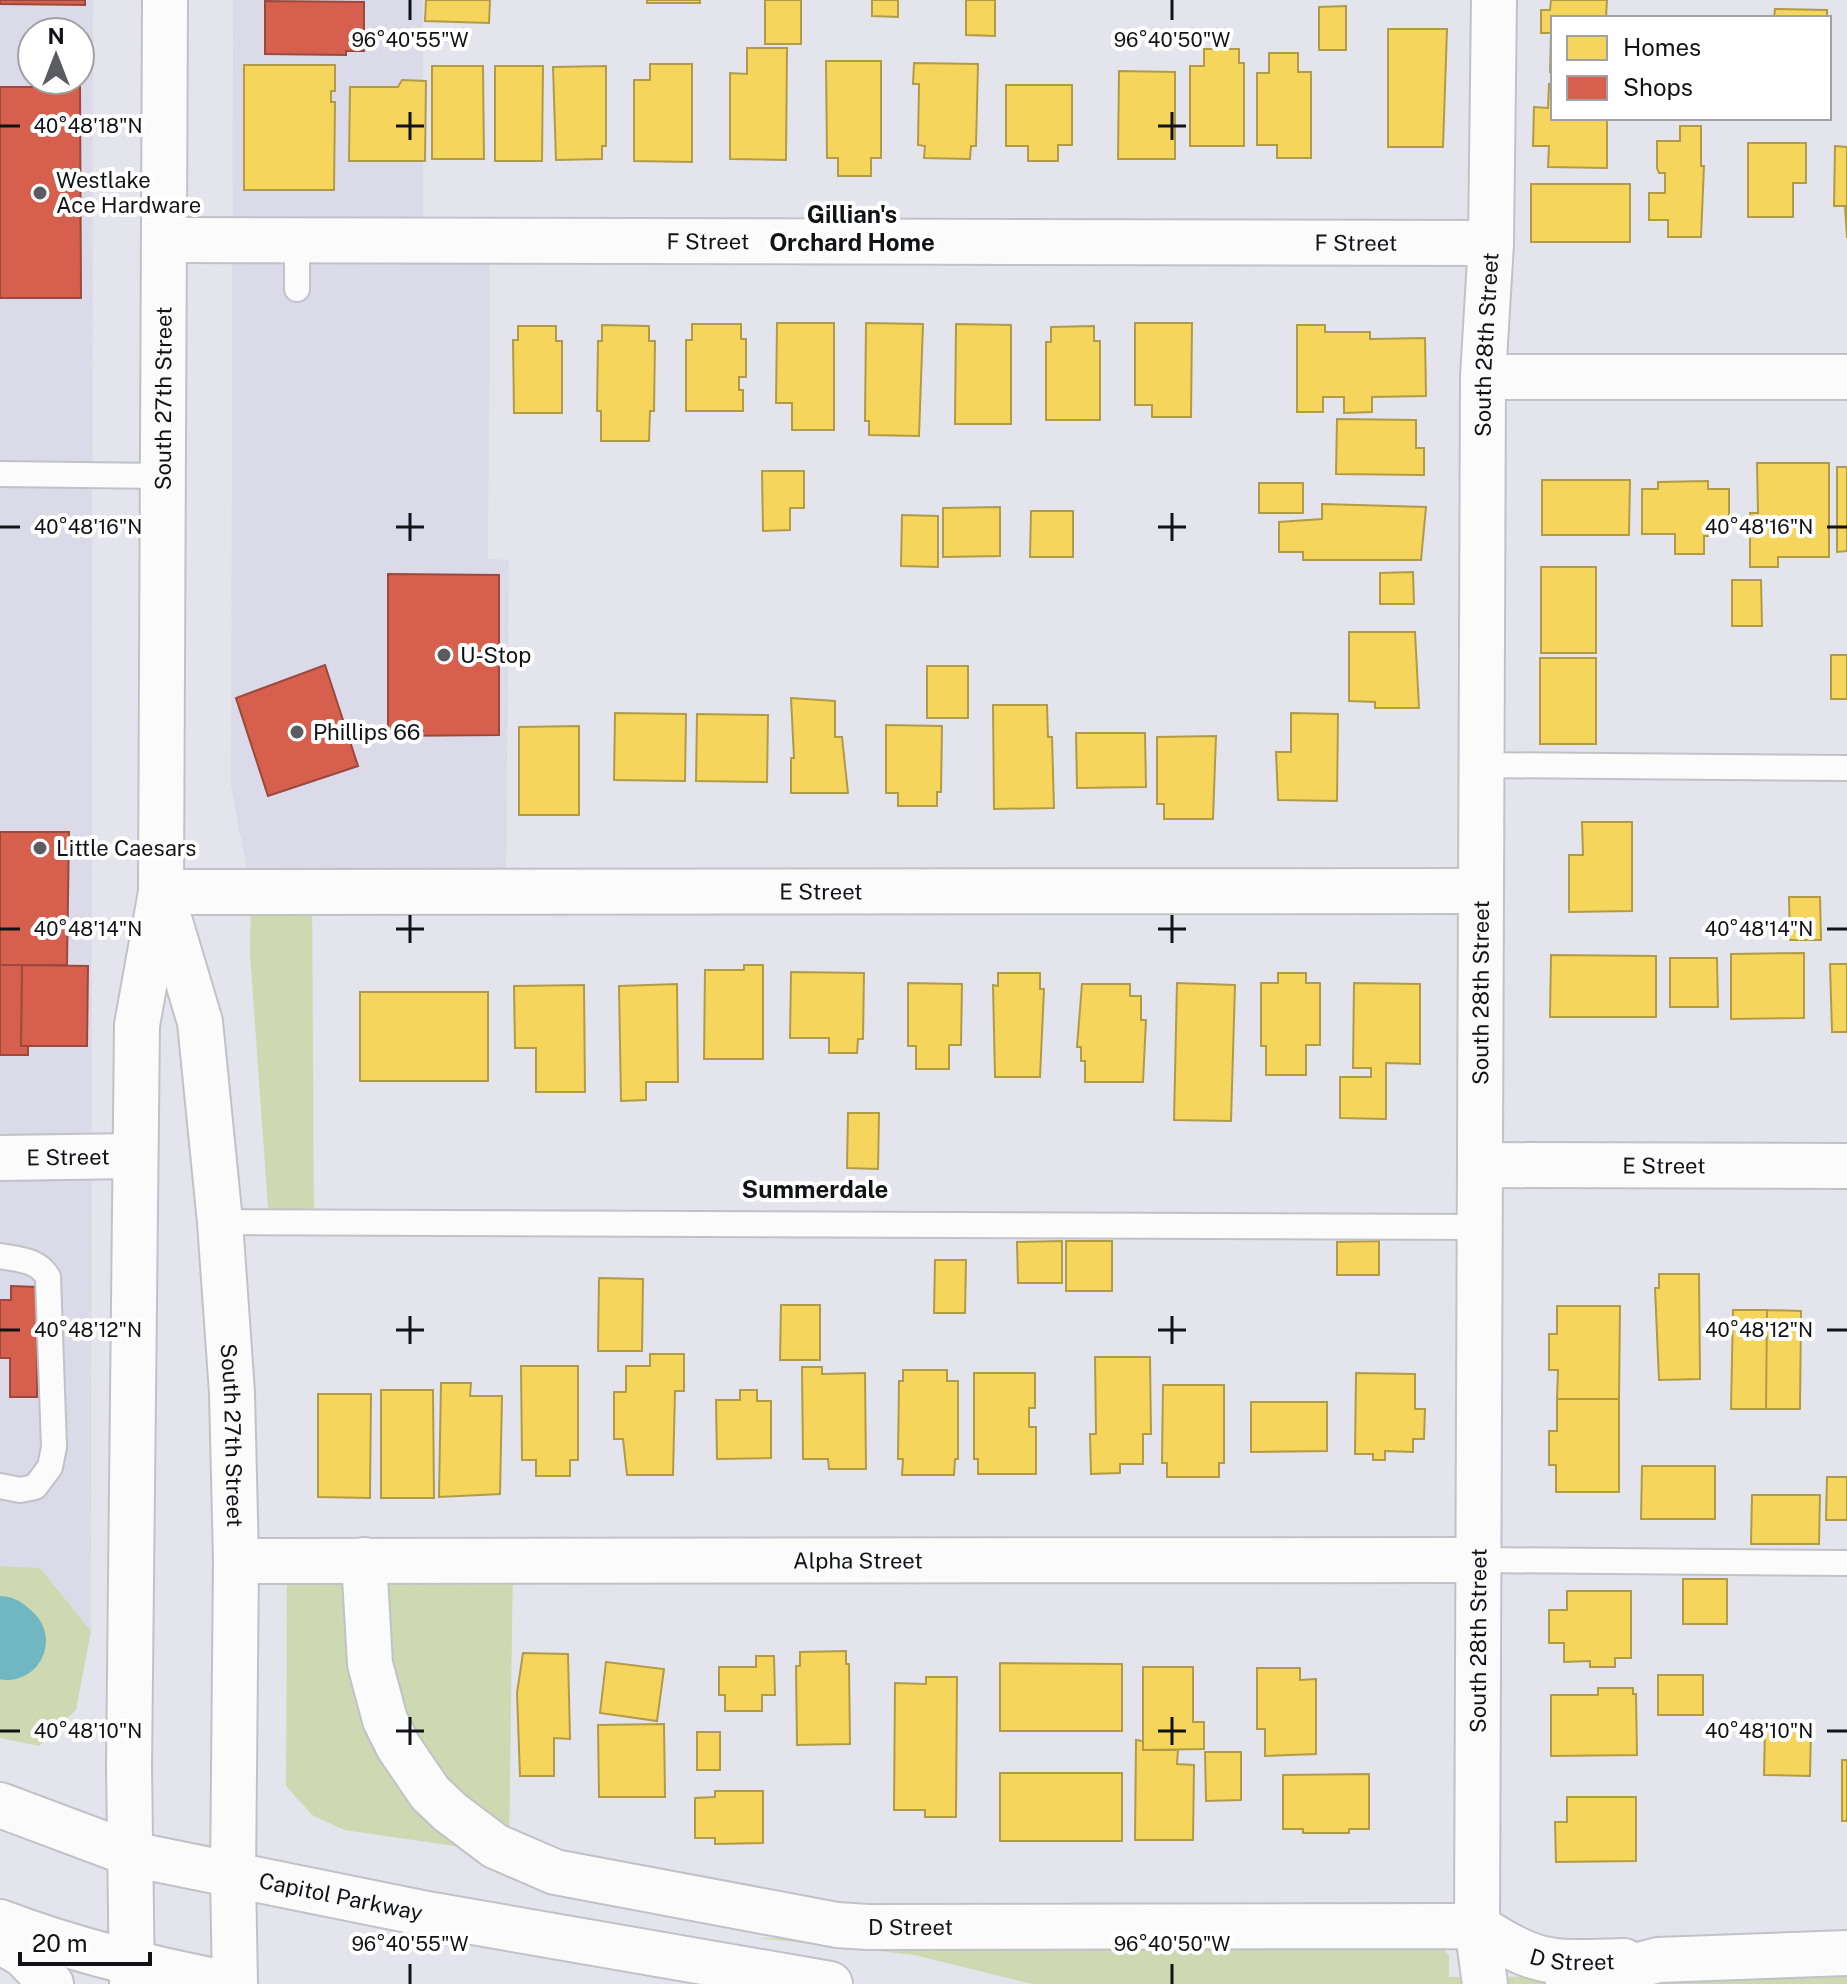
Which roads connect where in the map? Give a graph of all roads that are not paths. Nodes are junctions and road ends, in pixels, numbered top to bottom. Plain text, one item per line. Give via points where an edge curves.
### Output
1 (165, 0) edge
2 (1494, 0) edge
3 (164, 240) junction
4 (297, 241) junction
5 (1491, 243) junction
6 (297, 289) dead end
7 (1483, 377) junction
8 (1847, 377) edge
9 (0, 474) edge
10 (162, 476) junction
11 (1480, 765) junction
12 (1847, 768) edge
13 (1480, 891) junction
14 (161, 892) junction
15 (134, 1156) junction
16 (0, 1158) edge
17 (1480, 1165) junction
18 (1847, 1166) edge
19 (220, 1222) junction
20 (1480, 1227) junction
21 (0, 1256) edge
22 (0, 1486) edge
23 (364, 1560) junction
24 (1478, 1560) junction
25 (236, 1561) junction
26 (1847, 1563) edge
27 (0, 1805) edge
28 (131, 1854) junction
29 (233, 1876) junction
30 (0, 1922) edge
31 (1477, 1926) junction
32 (0, 1941) edge
33 (1847, 1953) edge
34 (1658, 1960) junction
35 (132, 1975) edge
36 (1847, 1975) edge
37 (51, 1984) edge
38 (233, 1984) edge
39 (830, 1984) edge
40 (1485, 1984) edge
41 (1568, 1984) edge
42 (1808, 1984) edge

1 - 3 street, South 27th Street
2 - 5 street, South 28th Street
3 - 4 street, F Street
3 - 10 street, South 27th Street
4 - 5 street, F Street
4 - 6 lane
5 - 7 street, South 28th Street
7 - 8 street
7 - 11 street, South 28th Street
9 - 10 lane
10 - 14 street, South 27th Street
11 - 12 lane
11 - 13 street, South 28th Street
13 - 14 street, E Street
13 - 17 street, South 28th Street
14 - 15 street, South 27th Street via 137,1025
14 - 19 street, South 27th Street via 200,1022
15 - 16 street, E Street
15 - 28 street, South 27th Street
17 - 18 street, E Street
17 - 20 street, South 28th Street
19 - 20 lane
19 - 25 street, South 27th Street
20 - 24 street, South 28th Street
21 - 22 lane via 31,1261 48,1277 54,1456 35,1487
23 - 24 street, Alpha Street
23 - 25 street, Alpha Street
23 - 31 street, D Street via 370,1664 398,1746 450,1812 495,1846 555,1872 868,1927
24 - 26 lane
24 - 31 street, South 28th Street
25 - 29 street, South 27th Street
27 - 28 street, Capitol Parkway
28 - 29 street, Capitol Parkway
28 - 35 street, South 27th Street
29 - 38 street, South 27th Street
29 - 39 street, Capitol Parkway
30 - 35 street
31 - 34 street, D Street via 1523,1955 1546,1962
31 - 40 street, South 28th Street
32 - 37 street via 24,1955
33 - 34 street, D Street
34 - 41 street, D Street
35 - 38 street
36 - 42 street

